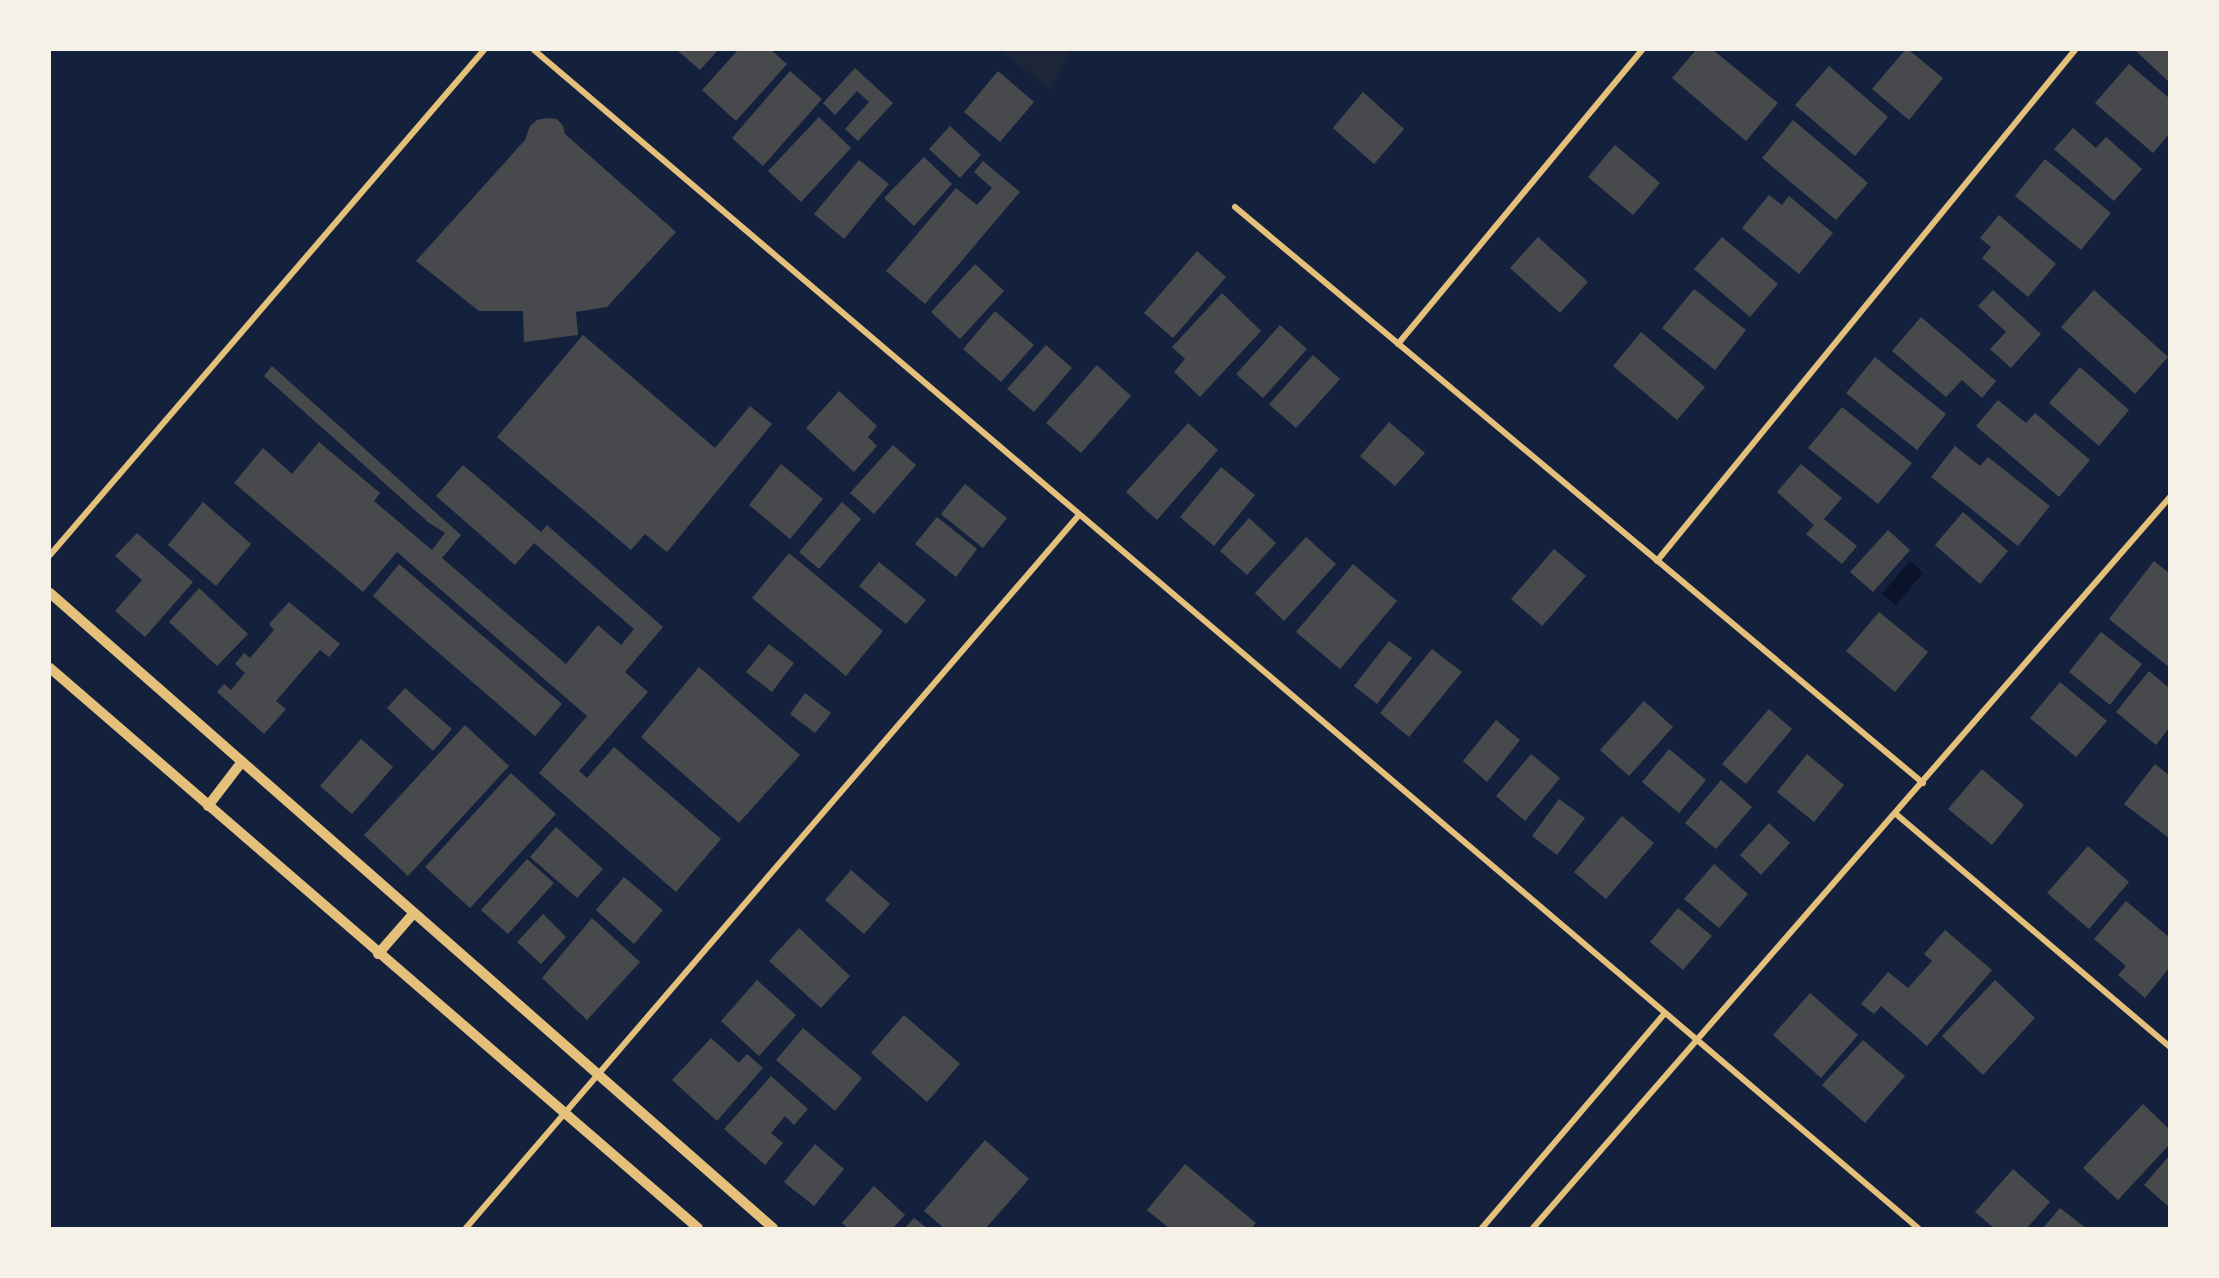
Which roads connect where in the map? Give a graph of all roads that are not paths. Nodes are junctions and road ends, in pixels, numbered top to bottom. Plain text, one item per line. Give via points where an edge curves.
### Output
1 (484, 50) edge
2 (534, 50) edge
3 (1642, 50) edge
4 (2075, 50) edge
5 (1235, 207) dead end
6 (1398, 344) junction
7 (2169, 497) edge
8 (1079, 515) junction
9 (50, 555) edge
10 (1657, 561) junction
11 (50, 593) edge
12 (50, 668) edge
13 (241, 763) junction
14 (1923, 783) junction
15 (208, 806) junction
16 (1896, 814) junction
17 (412, 914) junction
18 (378, 954) junction
19 (1665, 1013) junction
20 (1698, 1040) junction
21 (2169, 1047) edge
22 (595, 1075) junction
23 (563, 1113) junction
24 (466, 1228) edge
25 (698, 1228) edge
26 (772, 1228) edge
27 (1482, 1228) edge
28 (1533, 1228) edge
29 (1918, 1228) edge

1 - 9 street
2 - 8 street
3 - 6 street
4 - 10 street
5 - 6 street
6 - 10 street
7 - 14 street
8 - 19 street
8 - 22 street
10 - 14 street
11 - 13 street
12 - 15 street
13 - 15 street
13 - 17 street
14 - 16 street
15 - 18 street
16 - 20 street
16 - 21 street
17 - 18 street
17 - 22 street
18 - 23 street
19 - 20 street
19 - 27 street
20 - 28 street
20 - 29 street
22 - 23 street
22 - 26 street
23 - 24 street
23 - 25 street

